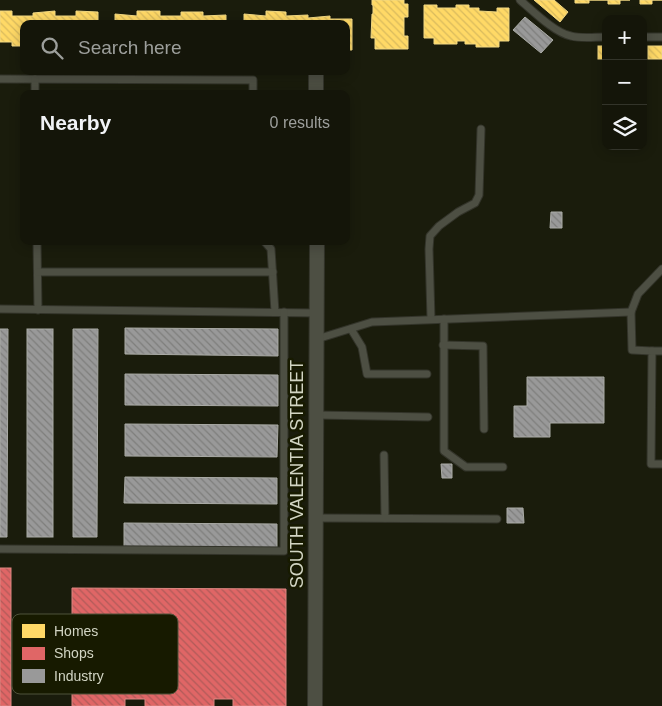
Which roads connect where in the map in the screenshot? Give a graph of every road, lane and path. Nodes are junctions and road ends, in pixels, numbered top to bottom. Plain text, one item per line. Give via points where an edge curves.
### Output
1 (520, 0) edge
2 (602, 37) edge
3 (647, 37) edge
4 (662, 37) edge
5 (316, 75) edge
6 (0, 79) edge
7 (35, 79) junction
8 (36, 90) edge
9 (253, 90) edge
10 (316, 90) edge
11 (481, 129) dead end
12 (37, 245) edge
13 (268, 245) edge
14 (317, 245) edge
15 (662, 269) edge
16 (38, 272) junction
17 (273, 272) junction
18 (0, 309) edge
19 (38, 310) junction
20 (276, 312) junction
21 (284, 312) junction
22 (632, 312) junction
23 (317, 313) junction
24 (431, 319) junction
25 (444, 319) junction
26 (351, 328) junction
27 (317, 339) junction
28 (443, 345) junction
29 (652, 351) junction
30 (662, 351) edge
31 (427, 374) dead end
32 (317, 415) junction
33 (428, 417) dead end
34 (484, 429) dead end
35 (384, 455) dead end
36 (662, 464) edge
37 (503, 467) dead end
38 (316, 518) junction
39 (385, 518) junction
40 (497, 520) dead end
41 (0, 549) edge
42 (316, 706) edge

1 - 2 lane via 563,34
3 - 4 lane
5 - 10 street
6 - 7 lane
7 - 8 lane
7 - 9 lane via 253,80
11 - 24 lane via 479,195 475,203 458,212 430,236
12 - 16 lane
13 - 17 lane via 271,249
14 - 23 street, SOUTH VALENTIA STREET
15 - 22 lane via 638,294
16 - 17 lane
16 - 19 lane
17 - 20 lane
18 - 19 lane
19 - 20 lane
20 - 21 lane
21 - 23 lane
21 - 41 lane via 284,551
22 - 25 lane
22 - 29 lane via 632,350
23 - 27 street, SOUTH VALENTIA STREET
24 - 25 lane
24 - 26 lane via 372,322
25 - 28 lane
26 - 27 lane
26 - 31 lane via 362,347 367,374
27 - 32 street, SOUTH VALENTIA STREET
28 - 34 lane via 484,346
28 - 37 lane via 444,451 466,467
29 - 30 lane
29 - 36 lane via 651,464
32 - 33 lane
32 - 38 street, SOUTH VALENTIA STREET
35 - 39 lane
38 - 39 lane
38 - 42 street, SOUTH VALENTIA STREET
39 - 40 lane

